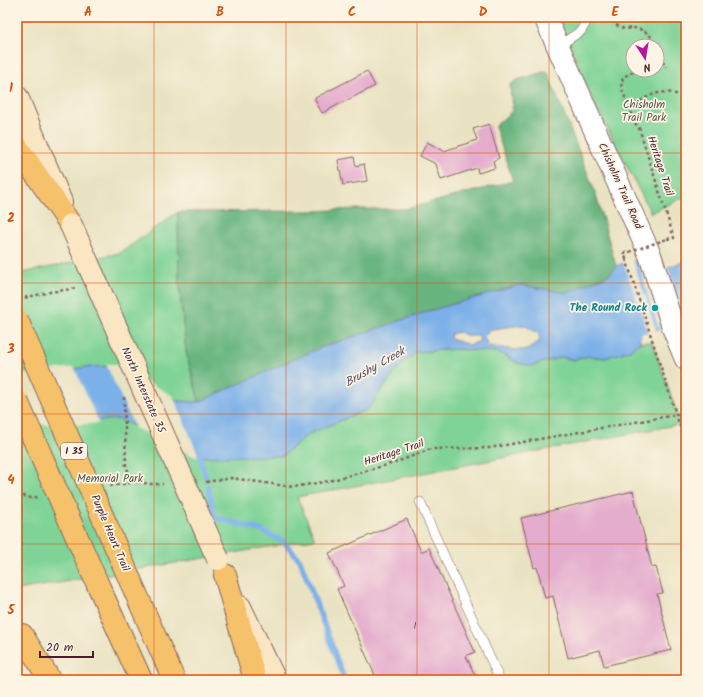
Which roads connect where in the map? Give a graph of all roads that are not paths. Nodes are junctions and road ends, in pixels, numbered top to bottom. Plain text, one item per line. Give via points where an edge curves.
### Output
1 (545, 17) edge
2 (592, 17) edge
3 (558, 46) junction
4 (17, 97) edge
5 (17, 147) edge
6 (71, 225) junction
7 (17, 320) edge
8 (686, 359) edge
9 (17, 401) edge
10 (420, 502) dead end
11 (221, 567) junction
12 (19, 629) edge
13 (40, 680) edge
14 (50, 680) edge
15 (141, 680) edge
16 (174, 680) edge
17 (255, 680) edge
18 (276, 680) edge
19 (500, 680) edge

1 - 3 street, Chisholm Trail Road
2 - 3 lane via 581,32
3 - 8 street, Chisholm Trail Road via 650,255
4 - 6 main road, North Interstate 35
5 - 6 highway
6 - 11 main road, North Interstate 35, bridge
7 - 16 highway, Purple Heart Trail / I 35, bridge
9 - 15 highway, bridge
10 - 19 lane
11 - 17 highway
11 - 18 main road, North Interstate 35
12 - 13 main road
12 - 14 highway

